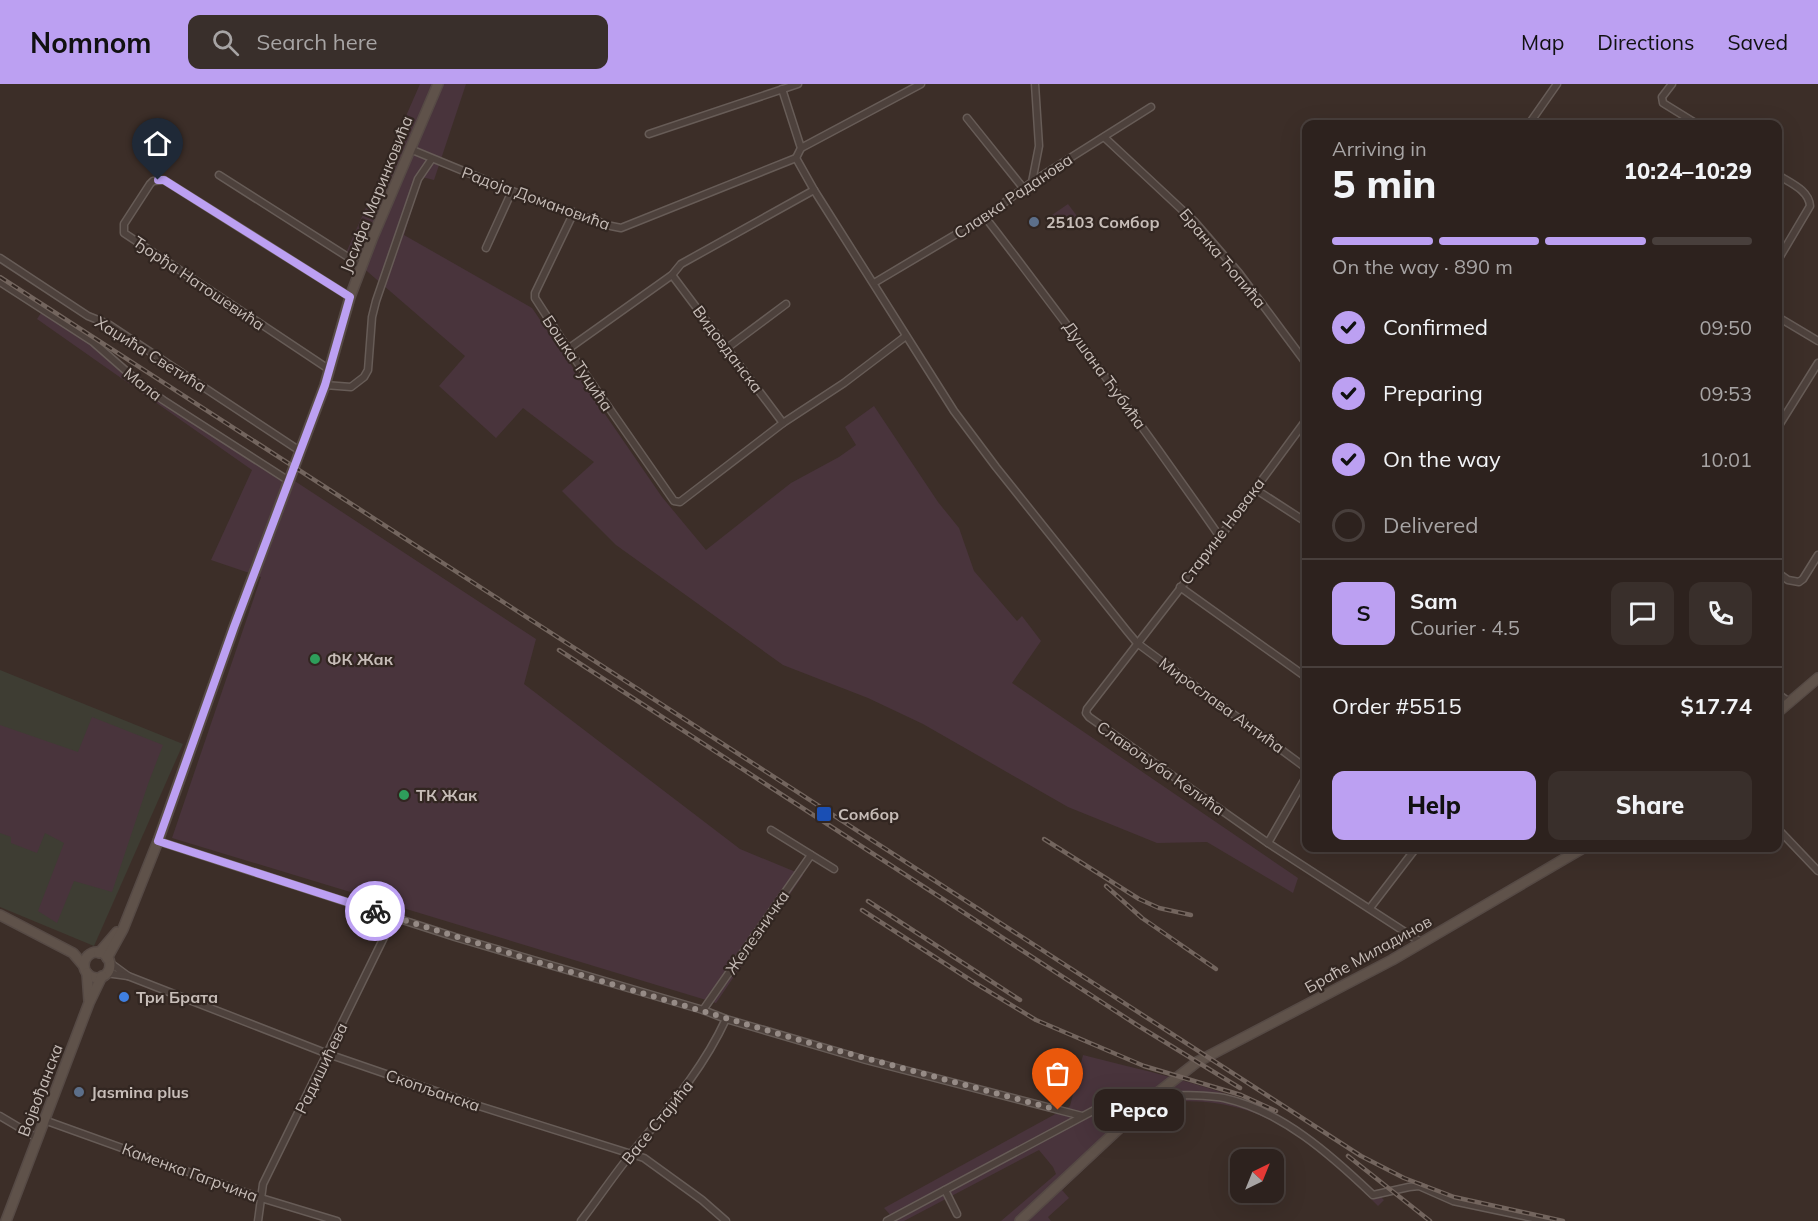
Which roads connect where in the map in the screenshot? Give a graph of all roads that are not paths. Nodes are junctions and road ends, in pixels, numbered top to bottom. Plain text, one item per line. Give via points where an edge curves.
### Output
1 (438, 84) edge
2 (798, 84) edge
3 (921, 84) edge
4 (1035, 84) edge
5 (1557, 84) edge
6 (1672, 84) edge
7 (782, 89) junction
8 (1151, 107) dead end
9 (967, 118) dead end
10 (1533, 120) edge
11 (1691, 120) edge
12 (650, 134) dead end
13 (1104, 137) junction
14 (801, 148) junction
15 (410, 149) junction
16 (796, 158) junction
17 (431, 160) junction
18 (219, 175) dead end
19 (1782, 178) edge
20 (1032, 182) junction
21 (1024, 189) junction
22 (814, 190) junction
23 (512, 191) junction
24 (574, 212) junction
25 (985, 217) junction
26 (486, 248) dead end
27 (1782, 253) edge
28 (0, 258) edge
29 (363, 266) junction
30 (672, 275) junction
31 (0, 282) edge
32 (874, 283) junction
33 (350, 297) junction
34 (786, 304) dead end
35 (1782, 319) edge
36 (906, 336) junction
37 (1818, 341) edge
38 (727, 348) junction
39 (568, 349) junction
40 (1302, 358) edge
41 (1818, 363) edge
42 (330, 370) junction
43 (325, 385) junction
44 (1782, 421) edge
45 (783, 423) junction
46 (1302, 425) edge
47 (300, 450) junction
48 (289, 481) junction
49 (1255, 489) junction
50 (1302, 519) edge
51 (1220, 537) junction
52 (1818, 555) edge
53 (1782, 576) edge
54 (1180, 587) junction
55 (1137, 643) junction
56 (1302, 674) edge
57 (1818, 678) edge
58 (1782, 697) edge
59 (1789, 702) junction
60 (1782, 708) edge
61 (1302, 765) edge
62 (1302, 784) edge
63 (771, 830) dead end
64 (1782, 833) edge
65 (158, 841) junction
66 (1268, 843) junction
67 (1413, 852) edge
68 (1576, 852) edge
69 (811, 855) junction
70 (834, 869) dead end
71 (1818, 871) edge
72 (1370, 908) junction
73 (0, 915) edge
74 (394, 917) junction
75 (1422, 943) junction
76 (73, 953) junction
77 (101, 956) junction
78 (86, 970) junction
79 (104, 975) junction
80 (128, 976) junction
81 (89, 1003) junction
82 (703, 1010) junction
83 (726, 1019) junction
84 (328, 1054) junction
85 (1156, 1094) junction
86 (0, 1116) edge
87 (1082, 1116) junction
88 (44, 1120) junction
89 (37, 1138) junction
90 (631, 1154) junction
91 (945, 1190) junction
92 (261, 1198) junction
93 (957, 1214) dead end
94 (6, 1221) edge
95 (258, 1221) edge
96 (337, 1221) edge
97 (581, 1221) edge
98 (726, 1221) edge
99 (887, 1221) edge
100 (1020, 1221) edge
101 (1547, 1221) edge

1 - 15 street, Јосифа Маринковића
2 - 7 street
3 - 14 street
4 - 20 street via 1040,146
5 - 10 street
6 - 11 street via 1662,97 1663,103
7 - 12 street
7 - 14 street
8 - 13 street, Славка Раданова
9 - 21 street
13 - 20 street, Славка Раданова
13 - 40 street, Бранка Ћопића via 1194,221 1239,273
14 - 16 street
15 - 17 street, Радоја Домановића
15 - 29 street, Јосифа Маринковића
16 - 22 street
16 - 24 street, Радоја Домановића via 621,228
17 - 23 street, Радоја Домановића
17 - 43 street, Јосифа Маринковића via 418,179 376,301 368,369 351,387
18 - 29 street
19 - 27 street via 1807,195 1810,206
20 - 21 street, Славка Раданова
21 - 25 street, Славка Раданова
22 - 30 street via 681,264
22 - 32 street
23 - 24 street, Радоја Домановића
23 - 26 street
24 - 39 street, Бошка Туцића via 535,293 539,306
25 - 32 street, Славка Раданова
25 - 51 street, Душана Ћубића via 1063,316
28 - 47 street, Хаџића Светића
29 - 33 street, Јосифа Маринковића
30 - 38 street, Видовданска
30 - 39 street
31 - 48 street, Мала via 93,342 163,400
32 - 36 street
33 - 42 street, Јосифа Маринковића
33 - 42 street, Ђорђа Натошевића via 164,180 150,184 124,224 124,233
34 - 38 street
35 - 37 street
36 - 45 street
36 - 55 street via 996,467
38 - 45 street, Видовданска
39 - 45 street, Бошка Туцића via 677,502
41 - 44 street
42 - 43 street, Јосифа Маринковића
43 - 47 street, Јосифа Маринковића
46 - 49 street, Старине Новака
47 - 48 street, Јосифа Маринковића
48 - 65 street
49 - 50 street
49 - 51 street, Старине Новака
51 - 54 street, Старине Новака
52 - 53 street via 1803,579 1794,583
54 - 55 street, Старине Новака
54 - 56 street
55 - 61 street, Мирослава Антића
55 - 66 street, Славољуба Келића via 1086,713
57 - 59 street
58 - 59 street
59 - 60 street
62 - 66 street
63 - 69 street
64 - 71 street
65 - 74 street
65 - 77 street via 121,934
66 - 72 street, Славољуба Келића
67 - 72 street
68 - 75 street, Браће Миладинов
69 - 70 street
69 - 82 street, Железничка
72 - 75 street, Славољуба Келића
73 - 76 street
74 - 82 street
74 - 84 street, Радишићева
75 - 85 street, Браће Миладинов via 1197,1062
76 - 77 street
76 - 78 street
77 - 78 street via 86,959
77 - 79 street, Војвођанска
77 - 80 street, Скопљанска
78 - 79 street via 94,977
78 - 81 street, Војвођанска
79 - 80 street, Скопљанска
79 - 81 street, Војвођанска
80 - 84 street, Скопљанска
81 - 88 street, Војвођанска
82 - 83 street
83 - 87 street
83 - 90 street, Васе Стајића via 691,1080
84 - 90 street, Скопљанска
84 - 92 street, Радишићева via 263,1184
85 - 87 street via 1117,1099
85 - 100 street, Браће Миладинов
85 - 101 street via 1209,1096 1250,1106 1303,1136 1373,1195 1419,1186 1453,1201
86 - 89 street
87 - 91 street
88 - 89 street, Војвођанска
88 - 92 street, Каменка Гагрчина
89 - 94 street, Војвођанска
90 - 97 street, Васе Стајића
90 - 98 street, Скопљанска via 665,1172
91 - 93 street
91 - 99 street
92 - 95 street, Радишићева
92 - 96 street, Каменка Гагрчина

